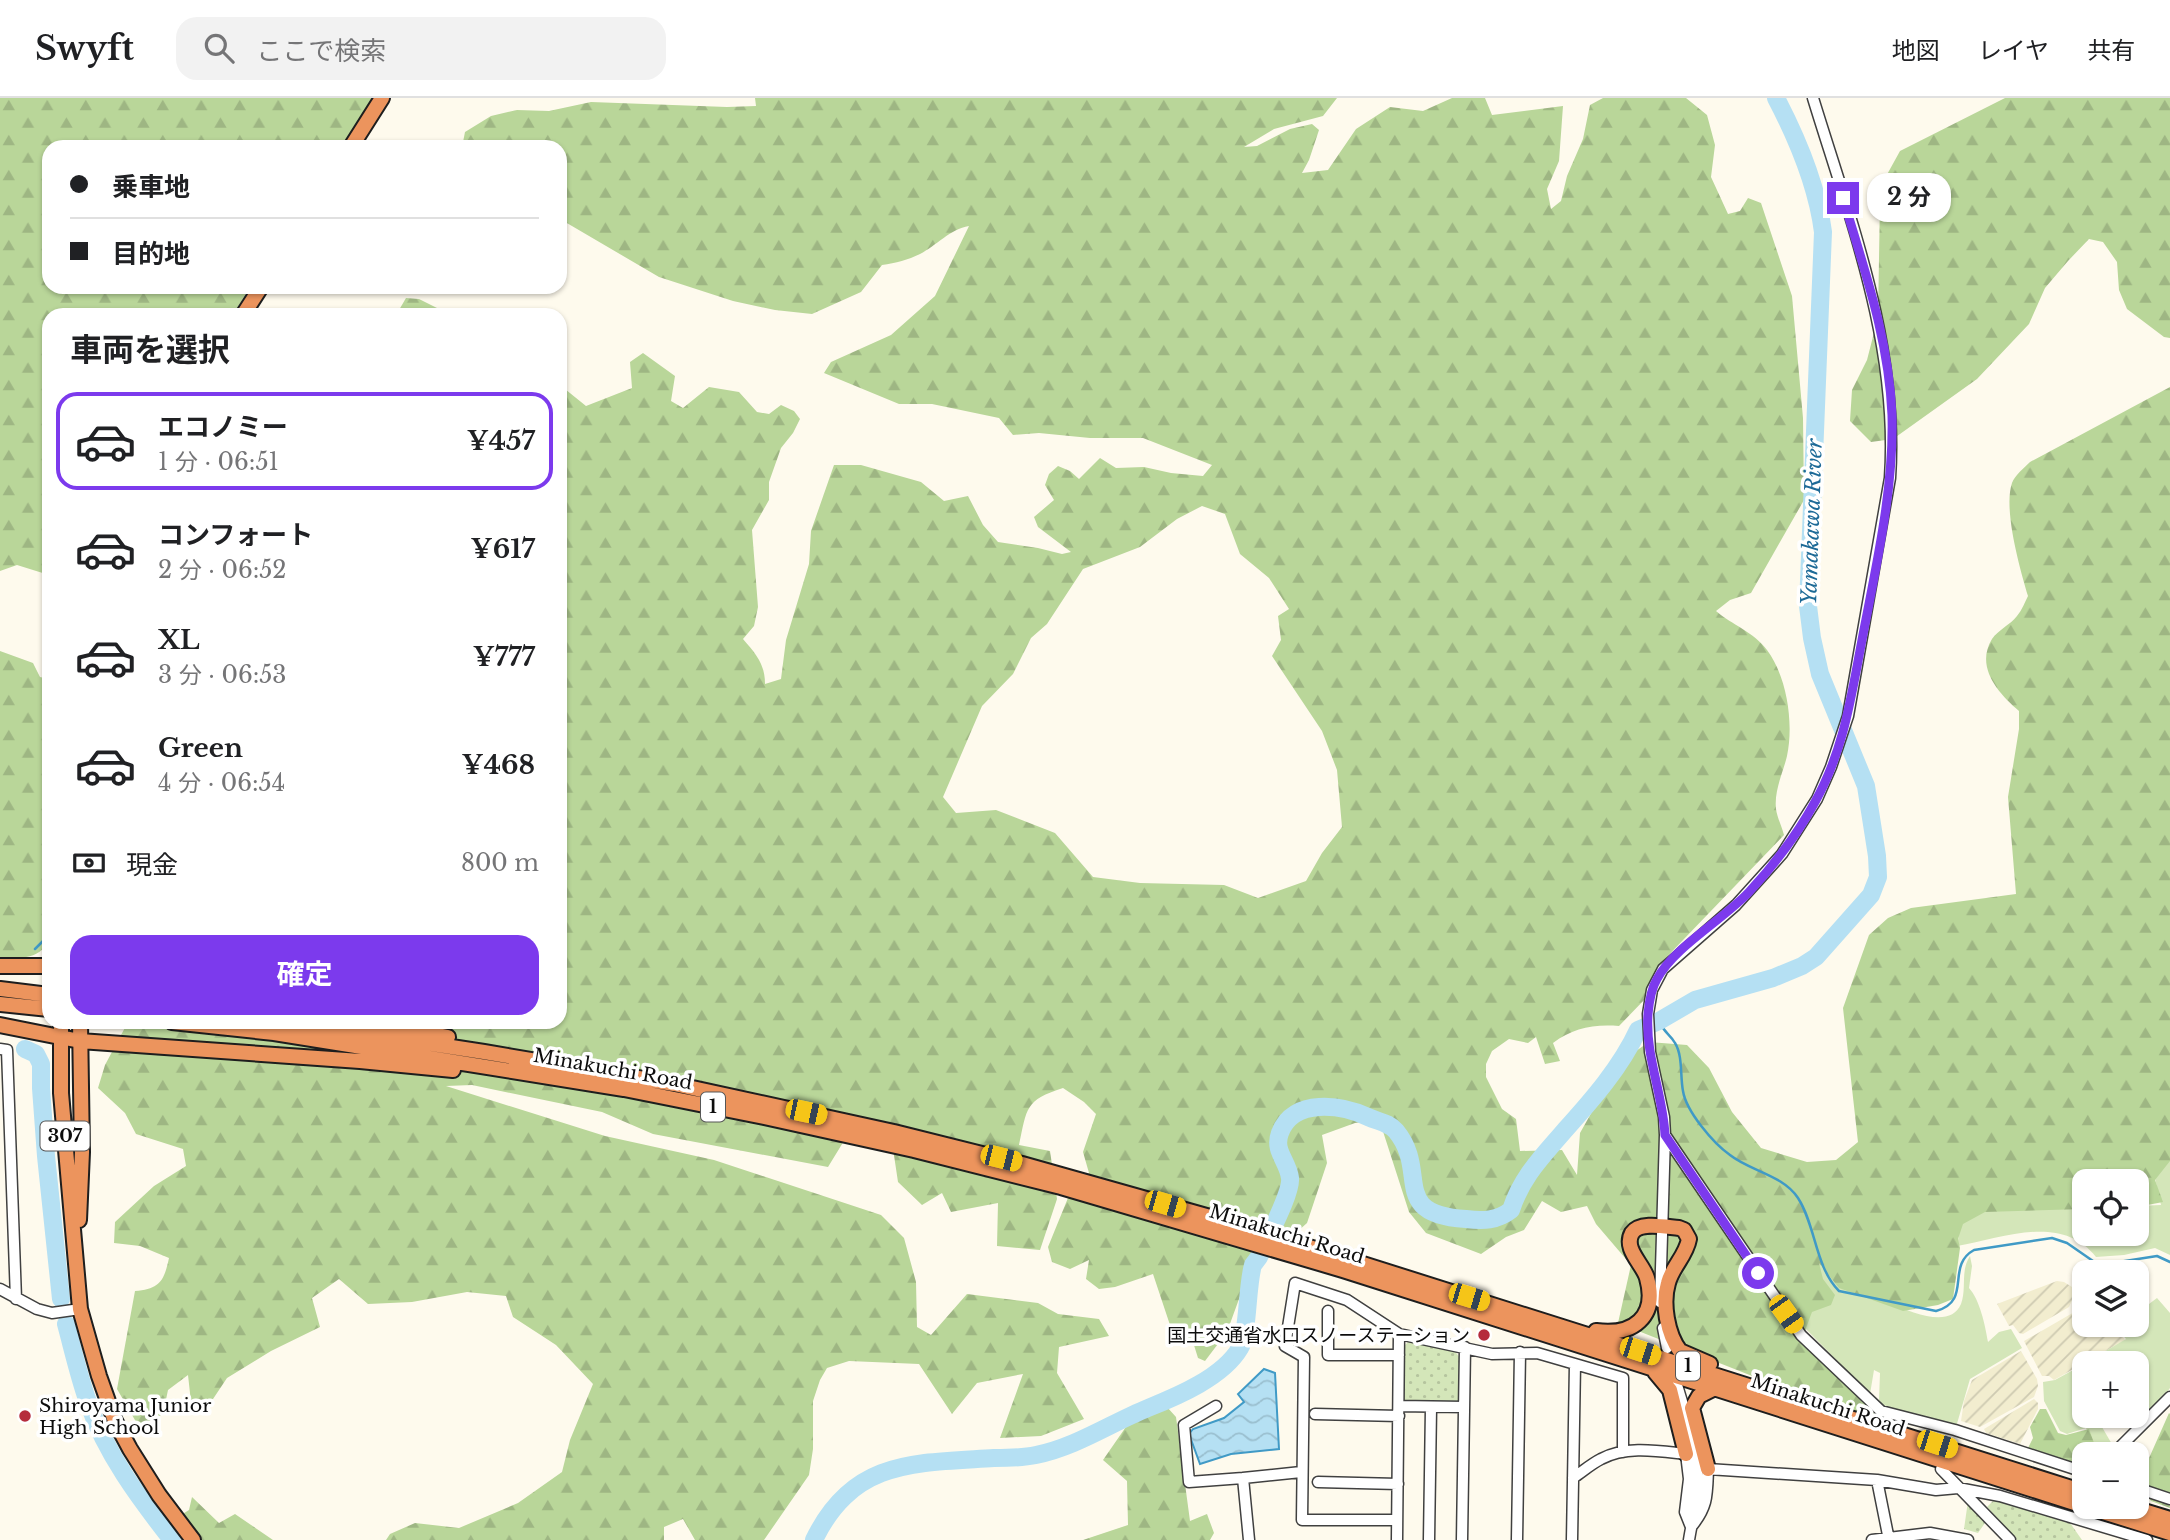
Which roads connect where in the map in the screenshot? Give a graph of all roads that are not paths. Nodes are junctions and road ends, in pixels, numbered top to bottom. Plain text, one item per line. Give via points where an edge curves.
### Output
1 (382, 98) edge
2 (1813, 98) edge
3 (355, 140) edge
4 (42, 958) edge
5 (27, 965) junction
6 (0, 966) edge
7 (42, 966) edge
8 (0, 989) edge
9 (42, 994) edge
10 (0, 1004) edge
11 (42, 1008) edge
12 (0, 1025) edge
13 (61, 1029) edge
14 (79, 1029) edge
15 (237, 1029) edge
16 (334, 1029) edge
17 (406, 1029) edge
18 (61, 1039) junction
19 (80, 1041) junction
20 (0, 1049) edge
21 (484, 1052) junction
22 (520, 1072) junction
23 (1665, 1135) junction
24 (5, 1149) edge
25 (1661, 1227) junction
26 (1246, 1234) junction
27 (1288, 1247) junction
28 (76, 1249) junction
29 (0, 1289) edge
30 (16, 1299) junction
31 (80, 1309) junction
32 (1328, 1311) dead end
33 (1578, 1332) junction
34 (1399, 1334) junction
35 (1465, 1347) junction
36 (1667, 1348) dead end
37 (1520, 1353) junction
38 (1399, 1355) junction
39 (1575, 1364) junction
40 (1653, 1370) junction
41 (1748, 1384) junction
42 (1677, 1385) dead end
43 (1713, 1389) junction
44 (2170, 1397) edge
45 (1216, 1406) dead end
46 (1464, 1407) junction
47 (1431, 1408) junction
48 (1399, 1411) junction
49 (1315, 1414) dead end
50 (2125, 1442) edge
51 (1623, 1452) junction
52 (1686, 1454) junction
53 (2072, 1468) edge
54 (1708, 1469) junction
55 (1941, 1469) dead end
56 (1301, 1472) junction
57 (1243, 1478) junction
58 (1573, 1478) junction
59 (1877, 1480) junction
60 (1318, 1482) dead end
61 (1398, 1484) junction
62 (1958, 1488) junction
63 (2072, 1488) edge
64 (2149, 1492) edge
65 (2170, 1499) edge
66 (2072, 1507) edge
67 (2072, 1509) edge
68 (2149, 1513) edge
69 (2101, 1519) edge
70 (2114, 1519) edge
71 (2170, 1519) edge
72 (1397, 1520) junction
73 (1691, 1527) junction
74 (2170, 1533) edge
75 (1889, 1538) edge
76 (193, 1540) edge
77 (1249, 1540) edge
78 (1397, 1540) edge
79 (1429, 1540) edge
80 (1462, 1540) edge
81 (1517, 1540) edge
82 (1572, 1540) edge
83 (1689, 1540) edge
84 (1872, 1540) edge
85 (1968, 1540) edge
86 (2010, 1540) edge
87 (2147, 1540) edge

1 - 3 highway
2 - 23 street via 1876,308 1892,413 1890,478 1849,716 1817,799 1782,854 1735,905 1663,969 1652,990 1648,1034
4 - 5 highway
5 - 6 highway
5 - 7 highway
8 - 9 highway
10 - 11 highway
12 - 18 highway, 1
13 - 18 highway, 307
14 - 19 highway, 307
15 - 22 highway, Minakuchi Road / 1
16 - 21 highway, Minakuchi Road / 1
17 - 21 highway, 1 via 478,1043
18 - 19 highway, 1
18 - 28 highway, 307 via 61,1093
19 - 22 highway, 1 via 510,1075
19 - 28 highway, 307 via 82,1152
20 - 24 street via 7,1050
21 - 26 highway, Minakuchi Road / 1 via 674,1084 894,1132 1107,1186
22 - 26 highway, Minakuchi Road / 1 via 764,1116
23 - 25 street
23 - 53 street via 1801,1335 1881,1411
24 - 30 street
25 - 33 highway via 1640,1227 1630,1238 1648,1285 1642,1318 1620,1332
25 - 36 street via 1660,1306
25 - 41 highway via 1684,1230 1689,1239 1668,1282 1666,1314 1677,1347 1742,1376
26 - 27 highway, Minakuchi Road / 1
27 - 33 highway, Minakuchi Road / 1
27 - 40 highway, Minakuchi Road / 1
28 - 31 highway, 307
29 - 30 street
30 - 31 street via 52,1313
31 - 76 highway, 307 via 116,1421 159,1495
32 - 38 street via 1328,1355
33 - 41 highway, Minakuchi Road / 1
34 - 35 street
34 - 38 street
34 - 56 street via 1347,1300 1295,1283 1285,1346 1304,1357
35 - 37 street via 1492,1354
35 - 46 street
37 - 39 street
37 - 81 street
38 - 48 street
39 - 51 street via 1623,1378
39 - 58 street
40 - 43 highway, Minakuchi Road / 1
40 - 52 highway via 1670,1390
41 - 63 highway, Minakuchi Road / 1
42 - 73 street via 1698,1478
43 - 54 highway via 1699,1396 1692,1408
43 - 66 highway, Minakuchi Road / 1
44 - 50 street
45 - 57 street via 1184,1424 1189,1482
46 - 47 street
46 - 80 street
47 - 48 street
47 - 79 street
48 - 49 street
48 - 61 street
51 - 52 street
51 - 58 street via 1604,1457
52 - 73 street via 1685,1512
54 - 59 street
54 - 73 street via 1703,1513
55 - 62 street
56 - 57 street
56 - 72 street via 1302,1520
57 - 77 street
58 - 82 street
59 - 62 street via 1936,1490
59 - 75 street
60 - 61 street
61 - 72 street
62 - 67 street
62 - 86 street
64 - 65 street
68 - 71 highway
69 - 87 street
70 - 74 highway, Minakuchi Road / 1
72 - 78 street
73 - 83 street
75 - 84 street
75 - 85 street via 1930,1533

